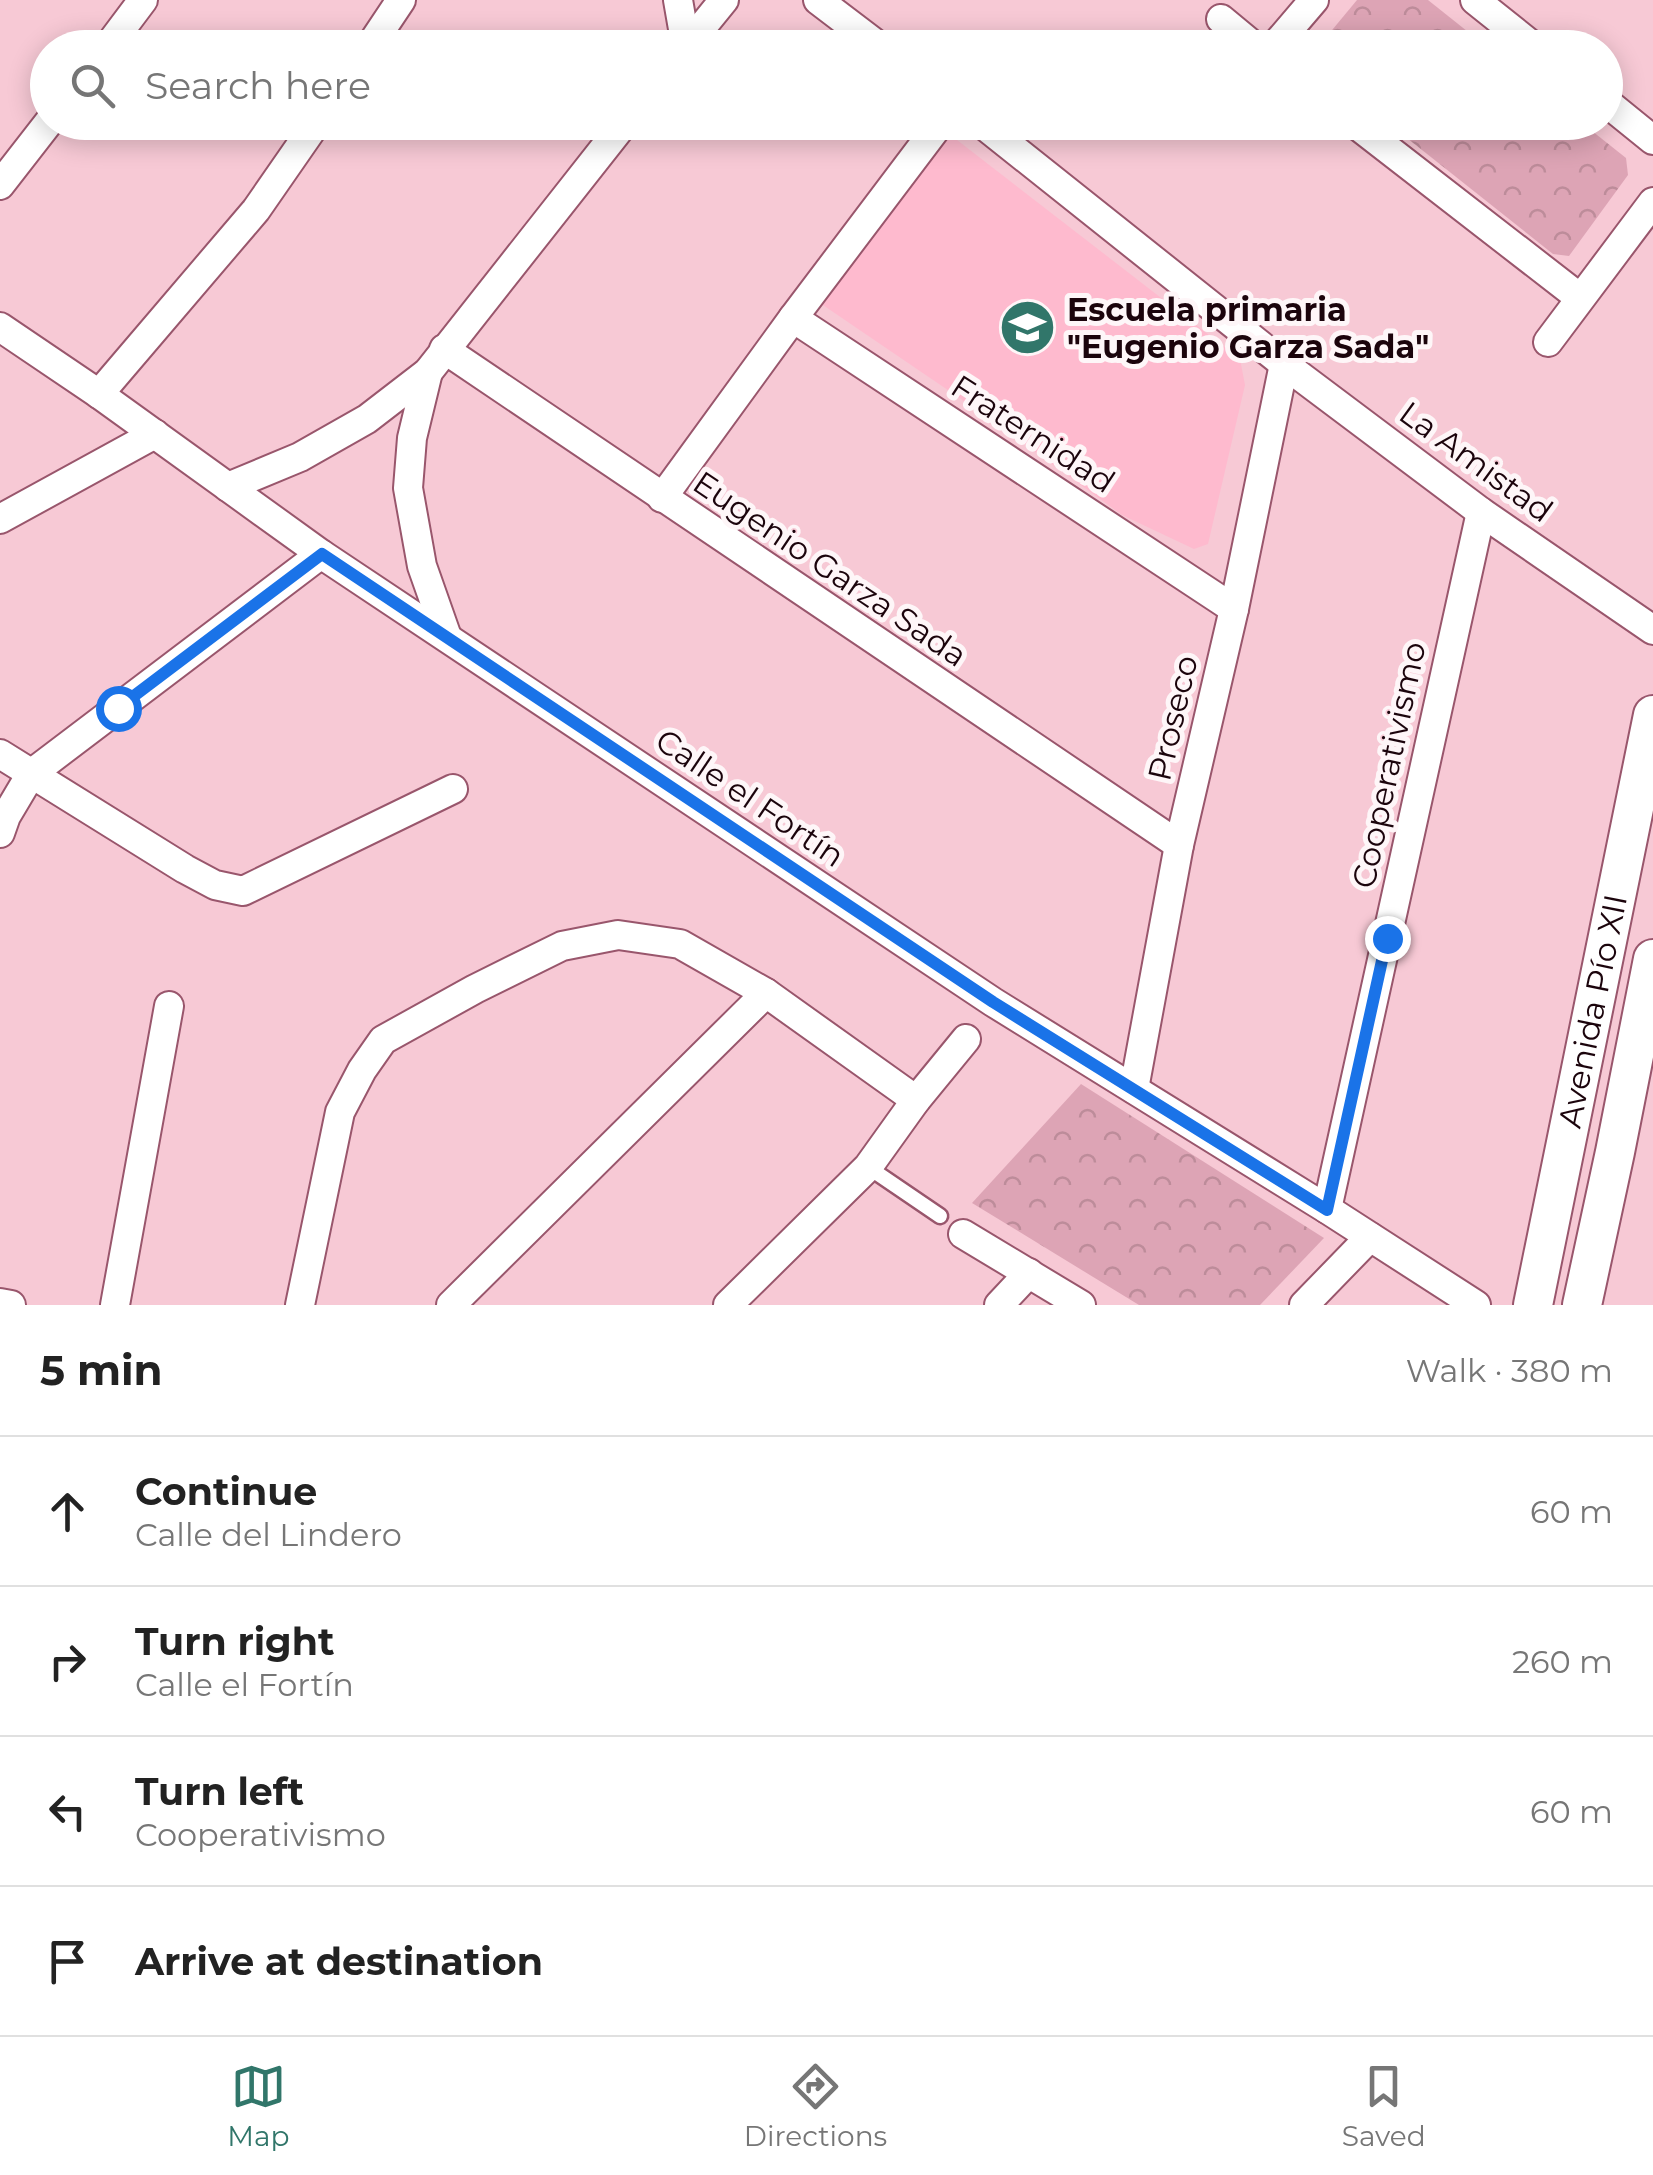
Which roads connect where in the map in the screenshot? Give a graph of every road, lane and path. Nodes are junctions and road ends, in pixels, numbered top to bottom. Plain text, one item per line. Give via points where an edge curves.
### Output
1 (143, 0) edge
2 (401, 0) edge
3 (678, 0) edge
4 (724, 0) edge
5 (818, 0) edge
6 (1314, 0) edge
7 (1474, 0) edge
8 (1221, 19) dead end
9 (120, 30) edge
10 (381, 30) edge
11 (683, 30) edge
12 (700, 30) edge
13 (858, 30) edge
14 (1234, 30) edge
15 (1288, 30) edge
16 (1512, 30) edge
17 (1623, 116) edge
18 (34, 140) edge
19 (305, 140) edge
20 (611, 140) edge
21 (926, 140) edge
22 (1003, 140) edge
23 (1376, 140) edge
24 (1653, 140) edge
25 (0, 185) edge
26 (1653, 202) edge
27 (1580, 298) junction
28 (793, 318) junction
29 (0, 327) edge
30 (1548, 342) dead end
31 (436, 360) junction
32 (1284, 364) junction
33 (99, 394) junction
34 (154, 434) junction
35 (228, 487) junction
36 (662, 498) junction
37 (1481, 512) junction
38 (0, 519) edge
39 (322, 554) junction
40 (1234, 609) junction
41 (1653, 630) edge
42 (447, 637) junction
43 (1653, 715) edge
44 (0, 754) edge
45 (32, 774) junction
46 (453, 789) dead end
47 (0, 834) edge
48 (1179, 845) junction
49 (1653, 958) edge
50 (766, 993) junction
51 (169, 1006) dead end
52 (966, 1039) dead end
53 (1134, 1088) junction
54 (916, 1100) junction
55 (868, 1167) junction
56 (1327, 1210) junction
57 (940, 1216) dead end
58 (963, 1234) dead end
59 (1370, 1237) junction
60 (1028, 1274) junction
61 (0, 1303) edge
62 (11, 1305) edge
63 (115, 1305) edge
64 (300, 1305) edge
65 (451, 1305) edge
66 (728, 1305) edge
67 (999, 1305) edge
68 (1081, 1305) edge
69 (1304, 1305) edge
70 (1476, 1305) edge
71 (1533, 1305) edge
72 (1582, 1305) edge

1 - 9 street
2 - 10 street
3 - 11 street
4 - 12 street
5 - 13 street
6 - 15 street
7 - 16 street
8 - 14 street
17 - 24 street
18 - 25 street
19 - 33 street via 256,210
20 - 31 street
21 - 28 street
22 - 32 street, La Amistad
23 - 27 street
26 - 27 street
27 - 30 street
28 - 36 street
28 - 40 street, Fraternidad
29 - 33 street, Calle el Fortín
31 - 35 street via 366,419
31 - 36 street, Eugenio Garza Sada
31 - 42 street via 412,438 408,488 422,566
32 - 37 street, La Amistad
32 - 40 street, Proseco
33 - 34 street, Calle el Fortín
34 - 35 street, Calle el Fortín
34 - 38 street
35 - 39 street, Calle el Fortín
36 - 48 street, Eugenio Garza Sada
37 - 41 street, La Amistad
37 - 56 street, Cooperativismo
39 - 42 street, Calle el Fortín
39 - 45 street
40 - 48 street, Proseco
42 - 53 street, Calle el Fortín via 993,1002
43 - 71 street, Avenida Pío XII
44 - 45 street
45 - 46 street via 214,885 243,892
45 - 47 street
48 - 53 street, Proseco
49 - 72 street, Avenida Pío XII
50 - 54 street
50 - 64 street via 680,944 618,934 562,946 383,1040 340,1112
50 - 65 street
51 - 63 street
52 - 54 street
53 - 56 street, Calle el Fortín
54 - 55 street
55 - 57 lane
55 - 66 street
56 - 59 street, Calle el Fortín
58 - 60 street
59 - 69 street
59 - 70 street, Calle el Fortín
60 - 67 street
60 - 68 street
61 - 62 street

